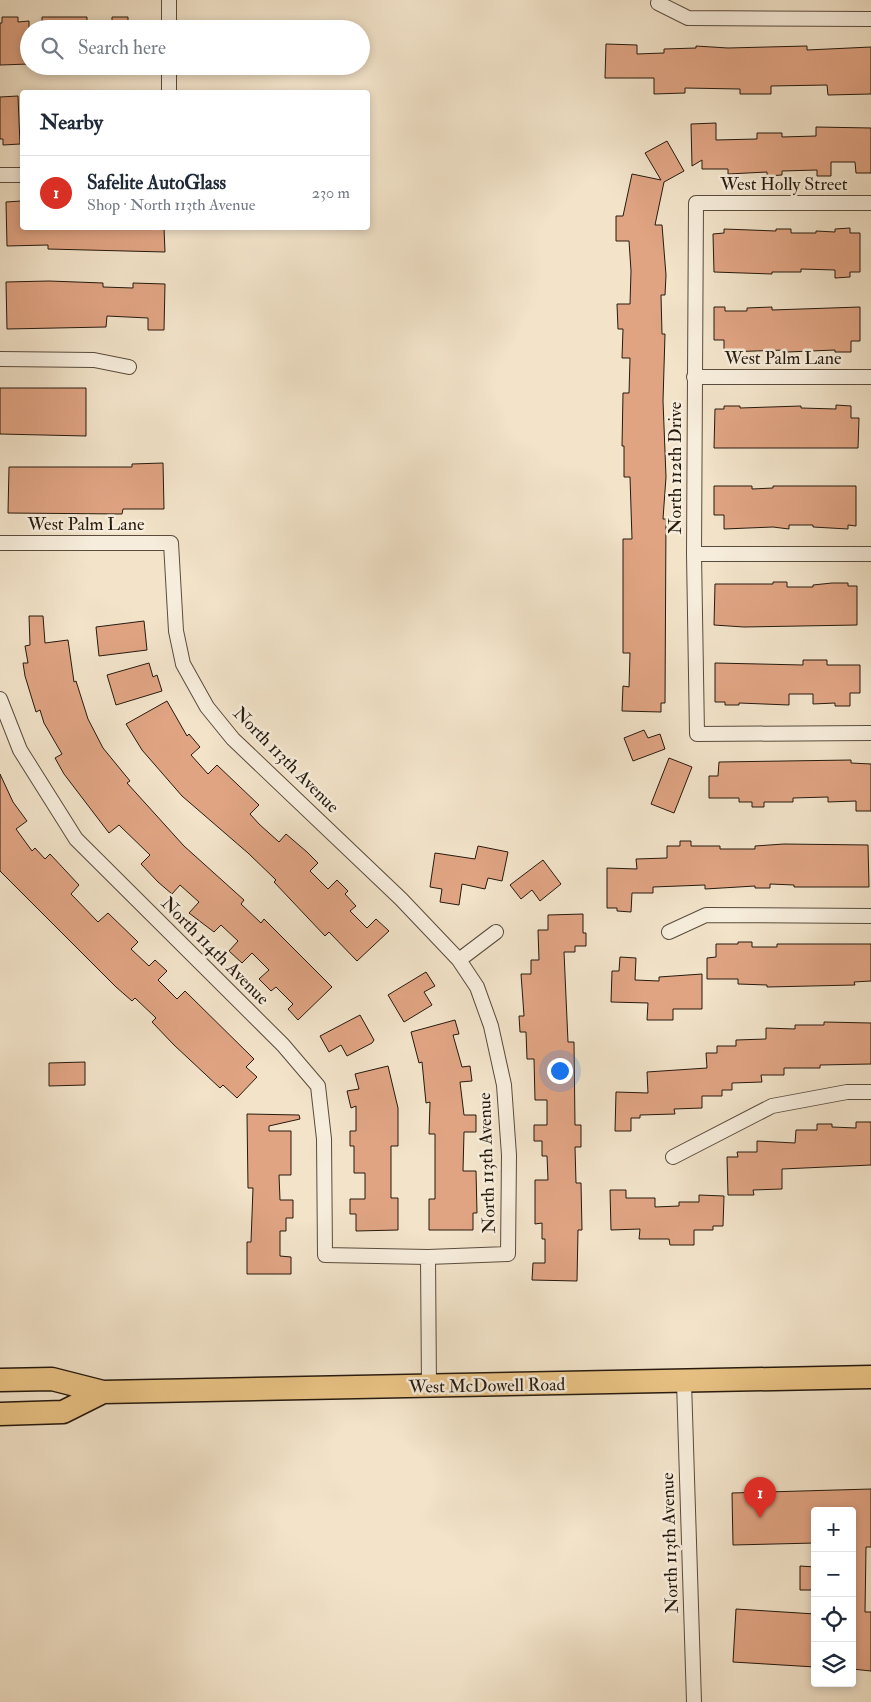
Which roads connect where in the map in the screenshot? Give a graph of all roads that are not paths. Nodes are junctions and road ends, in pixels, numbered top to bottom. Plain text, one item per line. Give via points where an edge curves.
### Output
1 (169, 0) edge
2 (658, 3) dead end
3 (871, 19) edge
4 (169, 20) edge
5 (169, 75) edge
6 (169, 90) edge
7 (0, 175) edge
8 (20, 175) edge
9 (696, 203) joint
10 (871, 203) edge
11 (0, 359) edge
12 (129, 366) dead end
13 (694, 377) junction
14 (871, 377) edge
15 (0, 543) edge
16 (171, 543) joint
17 (694, 554) junction
18 (871, 554) edge
19 (0, 699) edge
20 (871, 733) edge
21 (871, 916) edge
22 (496, 932) dead end
23 (669, 932) dead end
24 (459, 960) junction
25 (871, 1092) edge
26 (673, 1157) dead end
27 (428, 1257) junction
28 (871, 1377) edge
29 (0, 1380) edge
30 (684, 1382) junction
31 (429, 1387) junction
32 (103, 1392) junction
33 (0, 1414) edge
34 (694, 1702) edge

1 - 4 street
2 - 3 street via 688,18
5 - 6 street
7 - 8 street
9 - 10 street, West Holly Street
9 - 13 street, North 112th Drive
11 - 12 street via 94,360
13 - 14 street, West Palm Lane
13 - 17 street, North 112th Drive
15 - 16 street, West Palm Lane
16 - 24 street, North 113th Avenue via 176,631 183,664 208,707 233,740 394,893
17 - 18 street
17 - 20 street, North 112th Drive via 697,734
19 - 27 street, North 114th Avenue via 20,750 76,839 282,1044 318,1086 324,1139 325,1255
21 - 23 street via 706,915
22 - 24 street
24 - 27 street, North 113th Avenue via 476,987 491,1026 504,1084 509,1154 508,1254
25 - 26 street via 847,1092 772,1106
27 - 31 street
28 - 30 main road, West McDowell Road
29 - 32 main road, West McDowell Road via 52,1379
30 - 31 main road, West McDowell Road
30 - 34 street, North 113th Avenue
31 - 32 main road, West McDowell Road
32 - 33 main road, West McDowell Road via 63,1412

